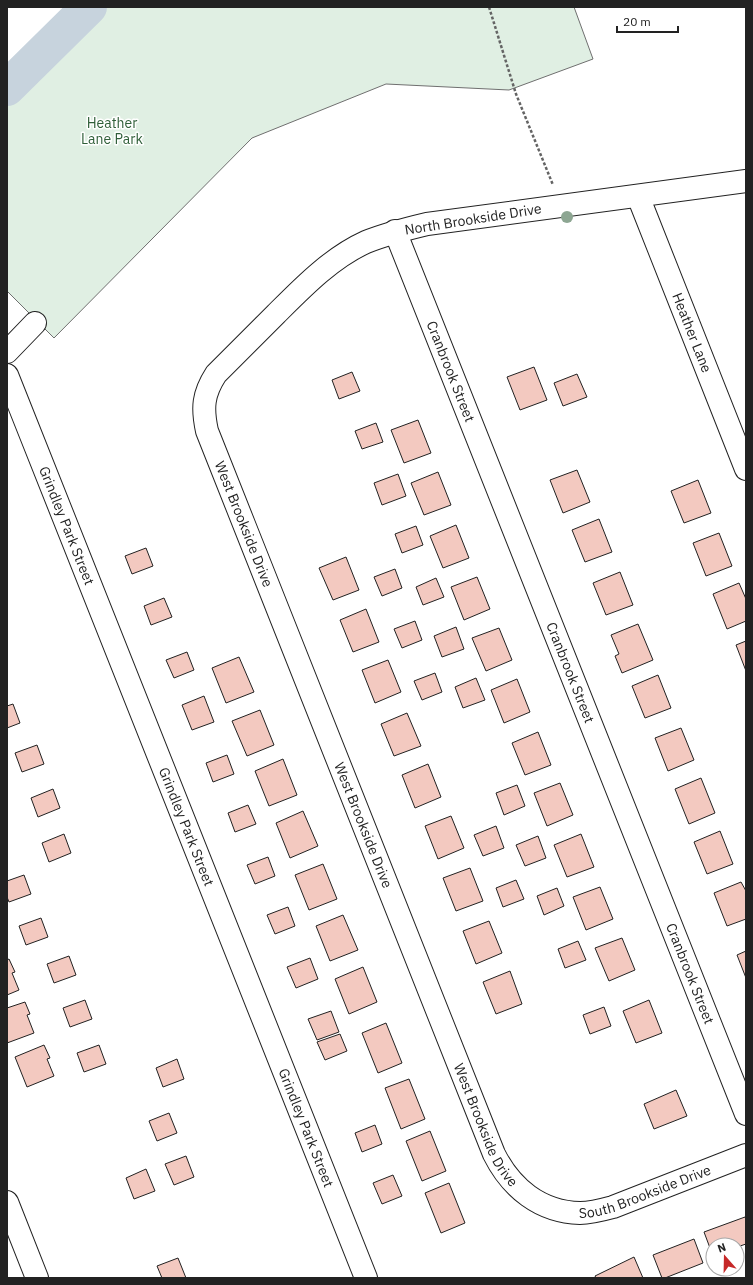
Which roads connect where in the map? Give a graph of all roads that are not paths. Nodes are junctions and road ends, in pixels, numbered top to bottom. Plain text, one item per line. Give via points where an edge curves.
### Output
1 (746, 182) edge
2 (638, 196) junction
3 (395, 231) junction
4 (35, 323) dead end
5 (7, 352) edge
6 (7, 375) edge
7 (207, 431) joint
8 (746, 469) edge
9 (746, 1114) edge
10 (746, 1155) edge
11 (7, 1202) edge
12 (541, 1203) joint
13 (37, 1278) edge
14 (366, 1278) edge

1 - 2 street, North Brookside Drive
2 - 3 street, North Brookside Drive via 427,224
2 - 8 street, Heather Lane
3 - 7 street, North Brookside Drive via 341,256 324,268 216,374 208,388 204,405
3 - 9 street, Cranbrook Street
4 - 5 street
6 - 14 street, Grindley Park Street
7 - 12 street, West Brookside Drive via 494,1154 500,1167 519,1189
10 - 12 street, South Brookside Drive via 594,1212 565,1211
11 - 13 street

